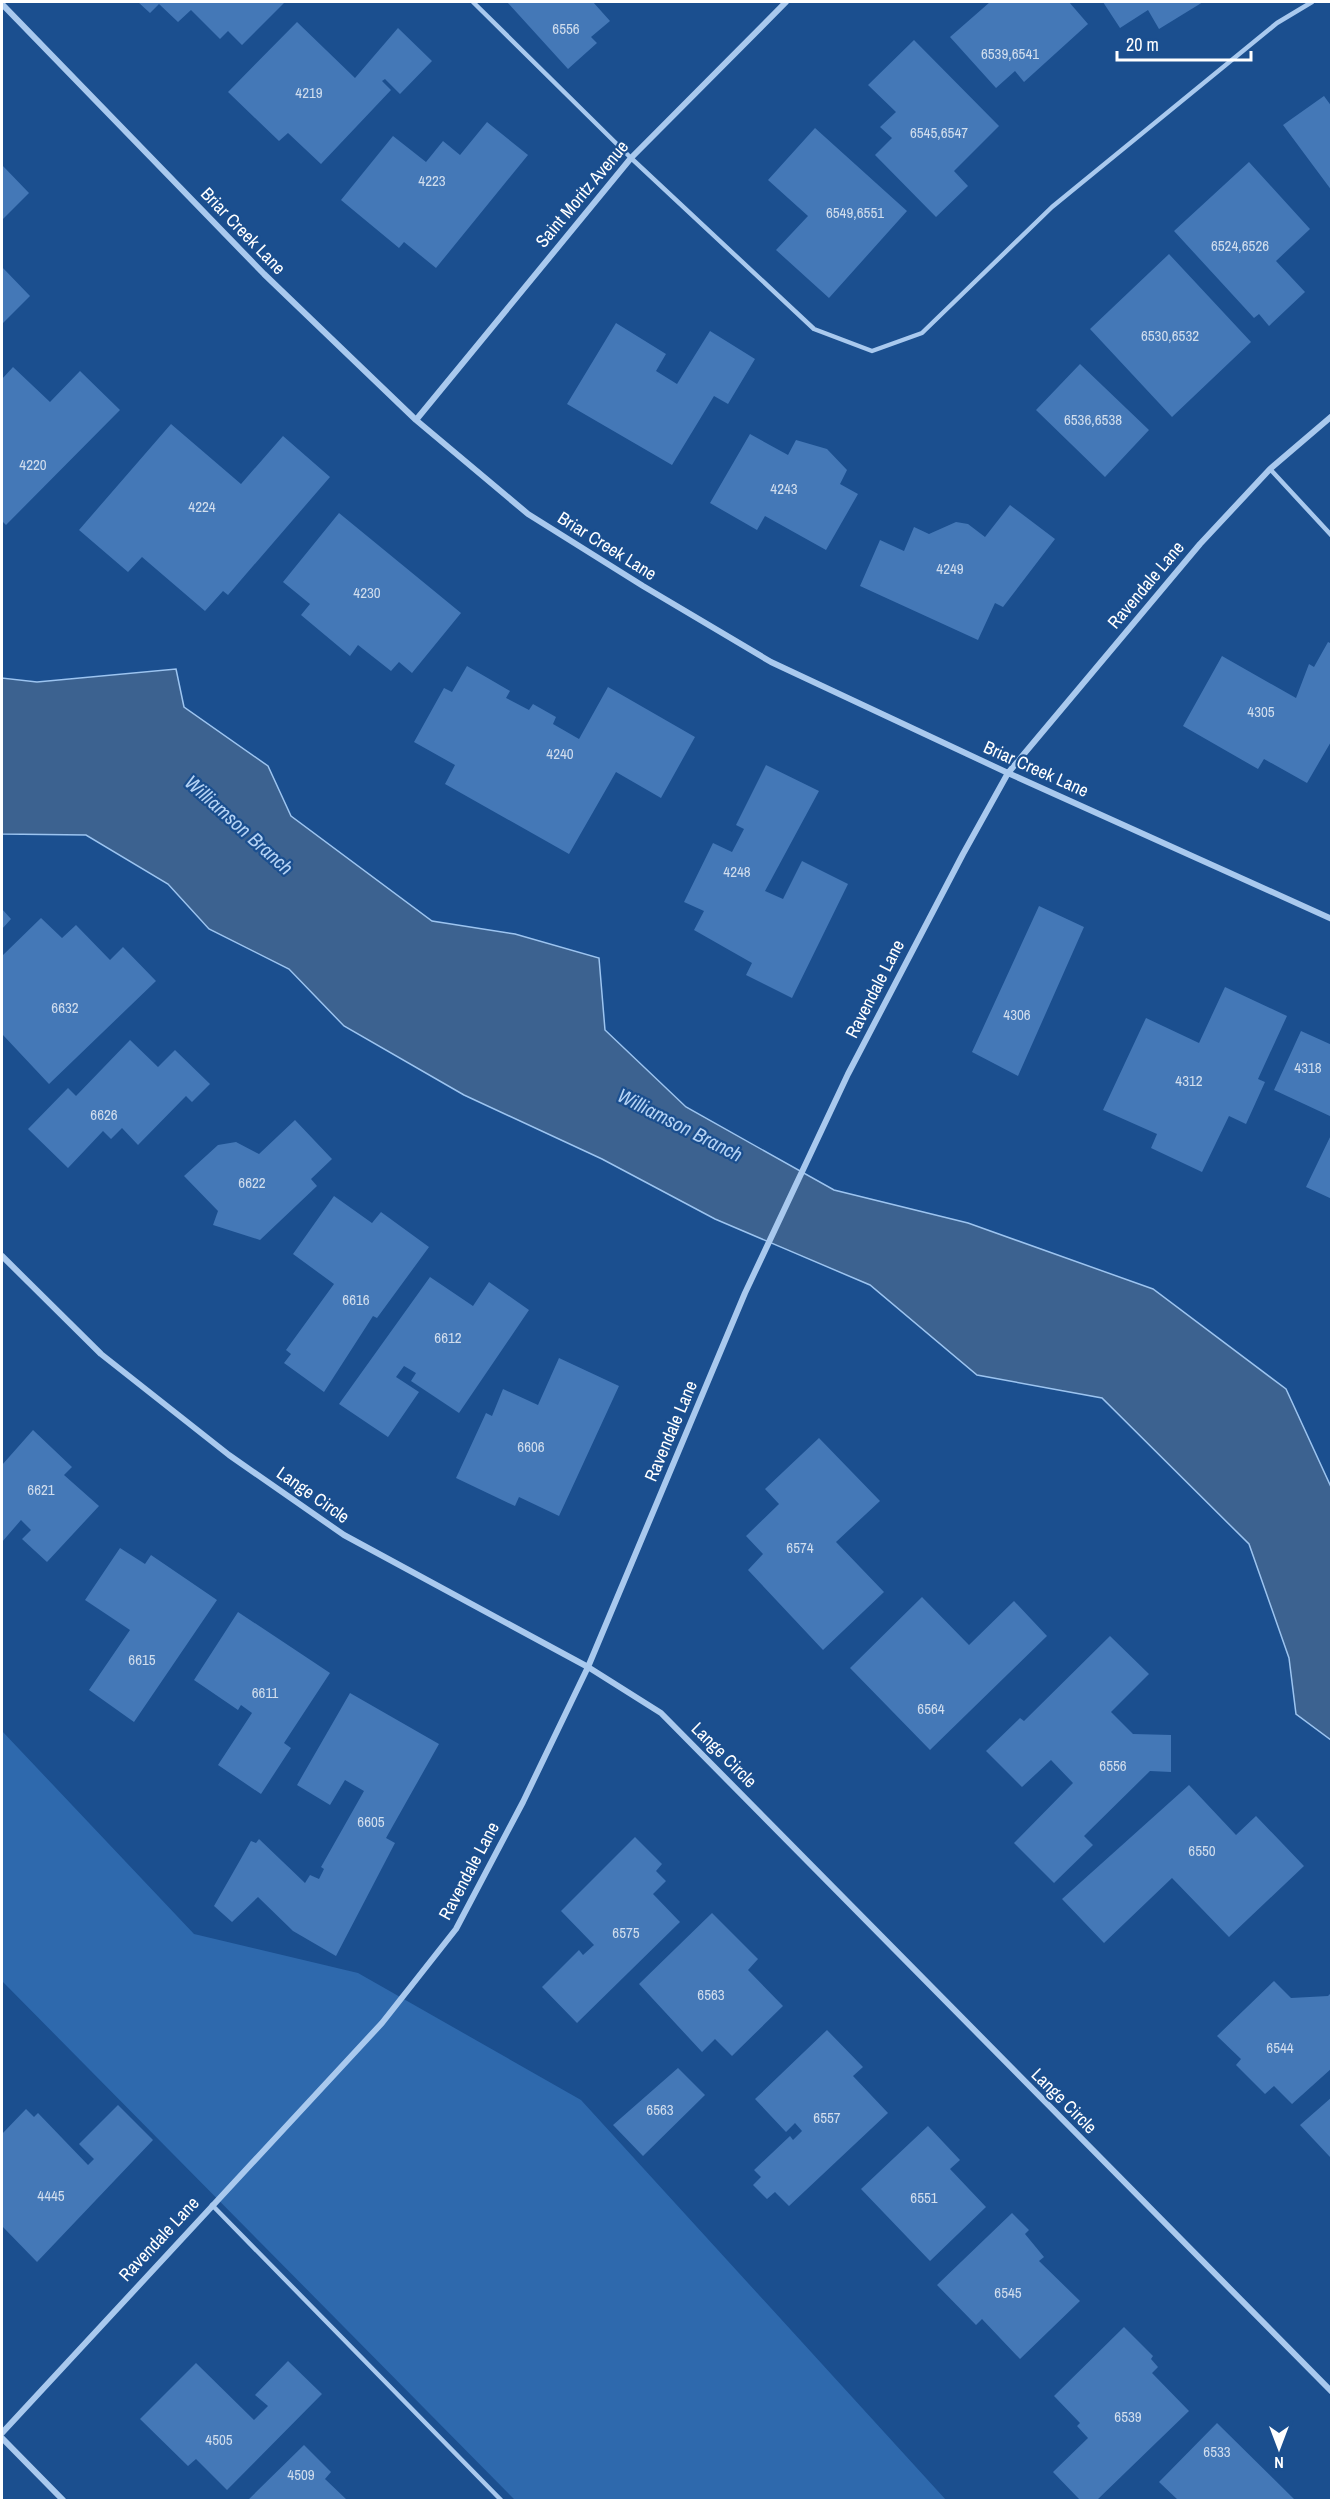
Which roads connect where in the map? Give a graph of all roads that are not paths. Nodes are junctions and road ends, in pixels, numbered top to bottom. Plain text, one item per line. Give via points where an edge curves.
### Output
1 (473, 2) edge
2 (786, 2) edge
3 (1312, 2) edge
4 (2, 4) edge
5 (631, 158) junction
6 (1332, 416) edge
7 (416, 420) junction
8 (1270, 469) junction
9 (1332, 536) edge
10 (1008, 773) junction
11 (1332, 919) edge
12 (2, 1256) edge
13 (588, 1667) junction
14 (212, 2205) junction
15 (1332, 2392) edge
16 (2, 2433) edge
17 (2, 2438) edge
18 (63, 2500) edge
19 (501, 2500) edge

1 - 5 lane
2 - 5 street, Saint Moritz Avenue
3 - 5 lane via 1277,23 1052,207 922,333 872,351 814,328
4 - 7 street, Briar Creek Lane via 264,274
5 - 7 street, Saint Moritz Avenue
6 - 8 street, Ravendale Lane
7 - 10 street, Briar Creek Lane via 528,514 643,586 771,662
8 - 9 lane
8 - 10 street, Ravendale Lane via 1200,544
10 - 11 street, Briar Creek Lane
10 - 13 street, Ravendale Lane via 848,1074 745,1293
12 - 13 street, Lange Circle via 101,1354 229,1455 344,1535
13 - 14 street, Ravendale Lane via 456,1929 382,2023
13 - 15 street, Lange Circle via 661,1713
14 - 16 street, Ravendale Lane
14 - 19 lane
17 - 18 street

